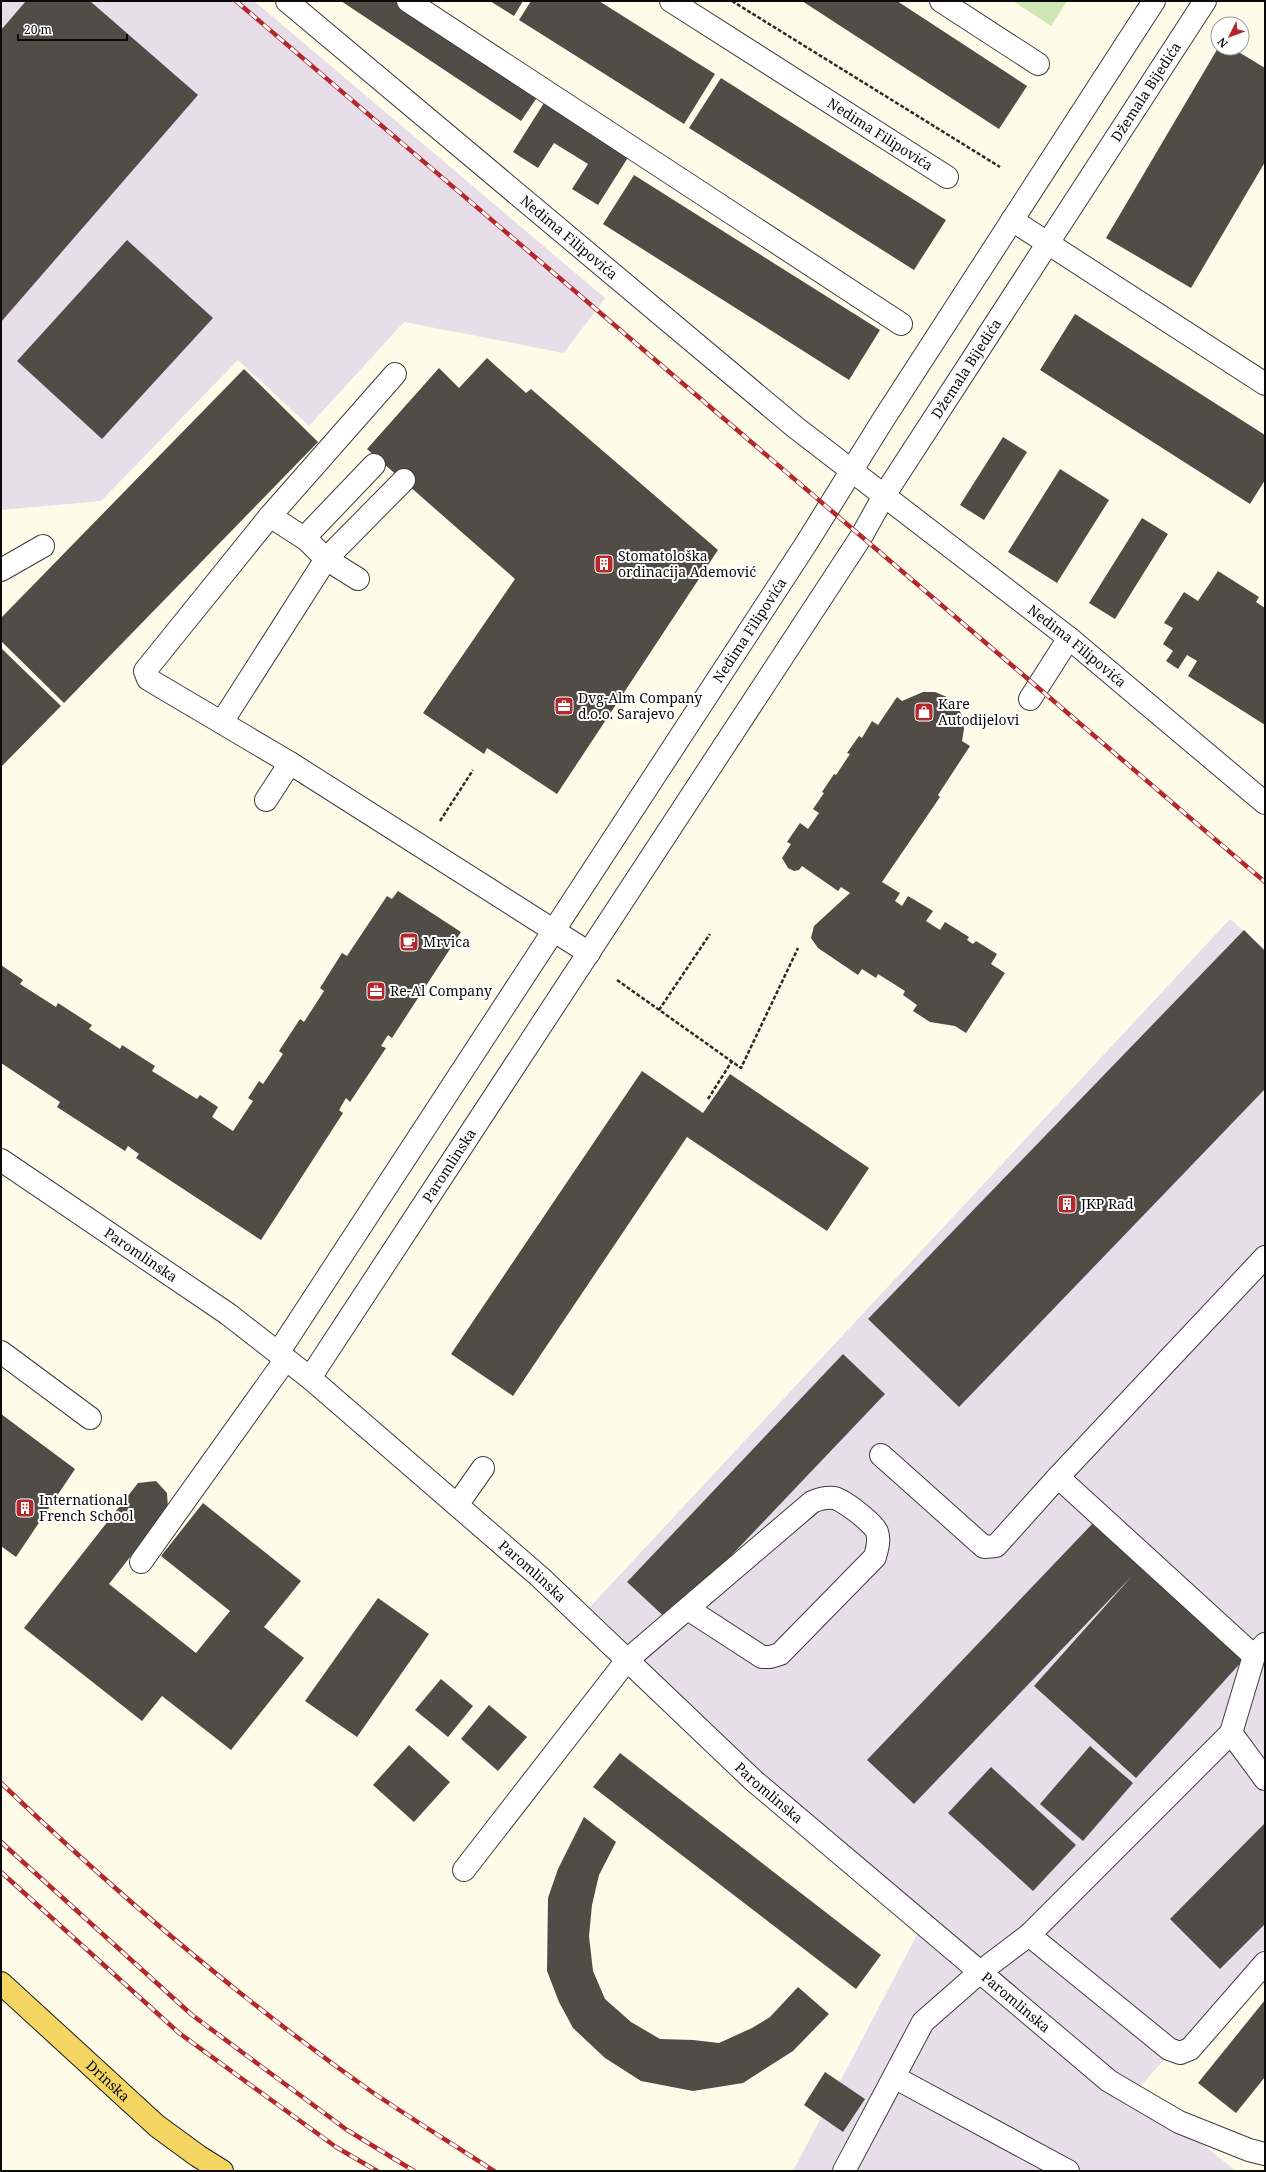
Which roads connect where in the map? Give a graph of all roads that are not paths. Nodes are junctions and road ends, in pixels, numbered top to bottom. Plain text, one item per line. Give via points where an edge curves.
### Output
1 (287, 1) edge
2 (408, 1) edge
3 (671, 1) edge
4 (941, 1) edge
5 (1154, 1) edge
6 (1205, 1) edge
7 (1038, 64) dead end
8 (947, 177) dead end
9 (1012, 220) junction
10 (1048, 244) junction
11 (901, 324) dead end
12 (395, 374) dead end
13 (1265, 384) edge
14 (374, 465) dead end
15 (853, 471) junction
16 (404, 480) dead end
17 (885, 494) junction
18 (270, 516) junction
19 (307, 540) junction
20 (43, 546) dead end
21 (326, 559) junction
22 (1, 570) edge
23 (358, 578) dead end
24 (1069, 638) junction
25 (1030, 699) dead end
26 (222, 722) junction
27 (290, 763) junction
28 (266, 800) dead end
29 (1265, 803) edge
30 (554, 931) junction
31 (589, 953) junction
32 (1, 1160) edge
33 (1265, 1258) edge
34 (1, 1352) edge
35 (282, 1356) junction
36 (310, 1378) junction
37 (90, 1418) dead end
38 (881, 1455) dead end
39 (483, 1468) dead end
40 (1058, 1477) junction
41 (457, 1505) junction
42 (141, 1562) dead end
43 (688, 1609) junction
44 (1260, 1650) edge
45 (627, 1660) junction
46 (1231, 1734) junction
47 (1265, 1779) edge
48 (464, 1870) dead end
49 (1029, 1935) junction
50 (1265, 1963) edge
51 (980, 1972) junction
52 (1, 1983) edge
53 (894, 2076) junction
54 (1265, 2154) edge
55 (222, 2171) edge
56 (844, 2171) edge
57 (1068, 2171) edge

1 - 15 street, Nedima Filipovića via 783,416
2 - 11 street
3 - 8 street, Nedima Filipovića
4 - 7 street
5 - 9 street
6 - 10 street, Džemala Bijedića
9 - 10 street
9 - 15 street
10 - 13 street
10 - 17 street, Džemala Bijedića
12 - 18 street
14 - 19 street via 309,533
15 - 17 street, Nedima Filipovića
15 - 30 street, Nedima Filipovića
16 - 21 street
17 - 24 street, Nedima Filipovića
17 - 31 street via 861,537
18 - 19 street
18 - 26 street via 145,671 148,679
19 - 21 street
20 - 22 street
21 - 23 street
21 - 26 street
24 - 25 street
24 - 29 street, Nedima Filipovića
26 - 27 street
27 - 28 street
27 - 30 street
30 - 31 street
30 - 35 street
31 - 36 street, Paromlinska
32 - 35 street, Paromlinska via 228,1314
33 - 40 street
34 - 37 street
35 - 36 street, Paromlinska
35 - 42 street
36 - 41 street, Paromlinska
38 - 40 street via 984,1547 996,1546
39 - 41 street
40 - 44 street
41 - 45 street, Paromlinska via 540,1577
43 - 43 street via 762,1657 780,1654 875,1557 877,1532 872,1524 835,1498 821,1498 812,1502
43 - 45 street
44 - 46 street
45 - 48 street
45 - 51 street, Paromlinska via 753,1780
46 - 47 street
46 - 49 street
49 - 50 street via 1170,2049 1180,2053 1190,2049
49 - 51 street
51 - 53 street via 923,2022
51 - 54 street, Paromlinska via 1108,2081 1179,2122
52 - 55 main road, Drinska via 157,2126
53 - 56 street
53 - 57 street

